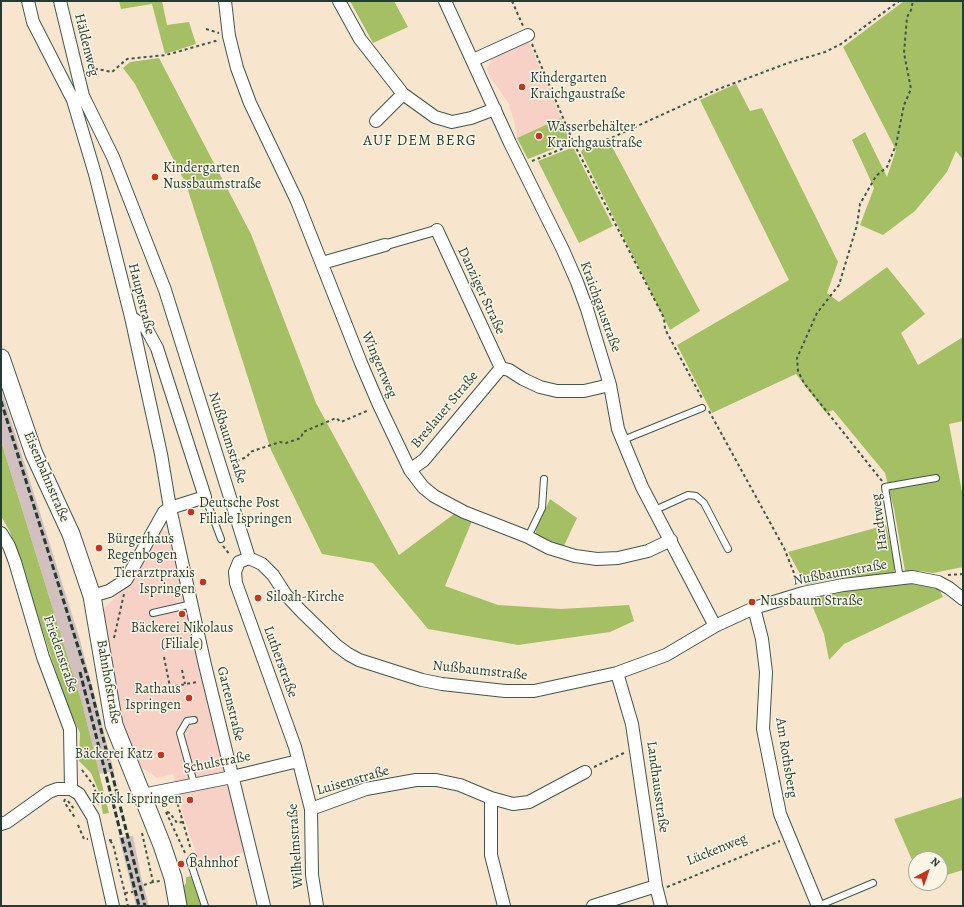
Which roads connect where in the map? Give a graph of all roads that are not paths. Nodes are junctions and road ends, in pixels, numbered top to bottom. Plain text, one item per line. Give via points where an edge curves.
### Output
1 (28, 1) edge
2 (60, 1) edge
3 (225, 1) edge
4 (339, 1) edge
5 (445, 1) edge
6 (528, 35) road end
7 (473, 60) junction
8 (403, 94) junction
9 (78, 98) junction
10 (495, 109) junction
11 (376, 121) dead end
12 (437, 230) joint
13 (385, 244) joint
14 (322, 263) junction
15 (131, 317) junction
16 (1, 358) edge
17 (501, 368) junction
18 (610, 385) junction
19 (702, 408) dead end
20 (623, 440) junction
21 (410, 470) junction
22 (936, 478) dead end
23 (544, 479) dead end
24 (205, 497) junction
25 (170, 508) junction
26 (655, 510) junction
27 (1, 533) edge
28 (528, 537) junction
29 (221, 539) dead end
30 (671, 540) junction
31 (728, 549) dead end
32 (249, 558) junction
33 (906, 578) junction
34 (92, 596) junction
35 (963, 599) edge
36 (192, 604) junction
37 (754, 608) junction
38 (153, 613) dead end
39 (715, 626) junction
40 (617, 673) junction
41 (194, 720) dead end
42 (298, 760) junction
43 (585, 772) road end
44 (232, 777) junction
45 (194, 784) junction
46 (68, 795) junction
47 (142, 795) junction
48 (490, 798) junction
49 (310, 809) junction
50 (1, 824) edge
51 (193, 858) road end
52 (872, 884) dead end
53 (656, 889) junction
54 (113, 906) edge
55 (178, 906) edge
56 (205, 906) edge
57 (264, 906) edge
58 (317, 906) edge
59 (504, 906) edge
60 (593, 906) edge
61 (660, 906) edge
62 (818, 906) edge

1 - 9 street, Hauptstraße via 33,22
2 - 9 street, Häldenweg
3 - 14 street, Wingertweg via 229,36 237,68 250,103 298,201
4 - 8 street via 360,39
5 - 7 street, Kraichgaustraße
6 - 7 street
7 - 10 street, Kraichgaustraße
8 - 10 street via 435,117 452,122
8 - 11 street
9 - 15 street, Hauptstraße via 94,174
9 - 32 street, Nußbaumstraße via 113,157 165,290
10 - 18 street, Kraichgaustraße via 563,250 587,309
12 - 13 street, Danziger Straße
12 - 17 street, Danziger Straße
13 - 14 street, Danziger Straße
14 - 21 street, Wingertweg via 360,363
15 - 24 street via 146,328 157,348
15 - 25 street, Hauptstraße
16 - 34 main road, Eisenbahnstraße via 34,454 71,534
17 - 18 street via 540,387 557,391 584,391
17 - 21 street, Breslauer Straße via 424,460
18 - 20 street, Kraichgaustraße via 618,429
19 - 20 lane
20 - 26 street, Kraichgaustraße via 642,487
21 - 28 street, Wingertweg via 434,496 464,512
22 - 33 lane, Hardtweg via 886,487
23 - 28 lane via 542,508
24 - 25 street
24 - 29 lane
25 - 34 street via 164,512 125,581 109,591
25 - 36 street, Gartenstraße
26 - 30 street, Kraichgaustraße
26 - 31 lane via 688,495 696,496 704,503
27 - 46 street, Friedenstraße via 15,562 43,657 70,729
28 - 30 street, Wingertweg via 549,548 597,559 618,558 648,551
30 - 39 street, Kraichgaustraße
32 - 40 street, Nußbaumstraße via 262,564 301,611 348,654 359,660 422,680 505,691 534,691
32 - 42 street, Lutherstraße via 239,562 235,572 236,582
33 - 35 street, Nußbaumstraße via 938,582
33 - 37 street, Nußbaumstraße via 843,585 803,593
34 - 47 main road, Bahnhofstraße via 114,725
36 - 38 lane
36 - 44 street, Gartenstraße
37 - 39 street, Nußbaumstraße
37 - 62 street, Am Rothsberg via 762,639 766,672 763,729 780,814
39 - 40 street, Nußbaumstraße via 666,655
40 - 53 street, Landhausstraße via 632,724
41 - 45 lane via 187,721 180,732
42 - 44 street, Schulstraße
42 - 49 street, Wilhelmstraße
43 - 48 street, Luisenstraße via 529,802 513,804
44 - 45 street, Schulstraße
44 - 57 street, Gartenstraße
45 - 47 street, Schulstraße
46 - 50 street via 63,788 49,792
46 - 54 street via 79,794 93,817
47 - 55 main road, Bahnhofstraße via 167,860
48 - 49 street, Luisenstraße via 460,785 436,780 416,780 366,789
48 - 59 street via 491,856
49 - 58 street, Wilhelmstraße via 312,875
51 - 56 lane via 190,862
52 - 62 lane, Am Rothsberg
53 - 60 street
53 - 61 street, Landhausstraße

